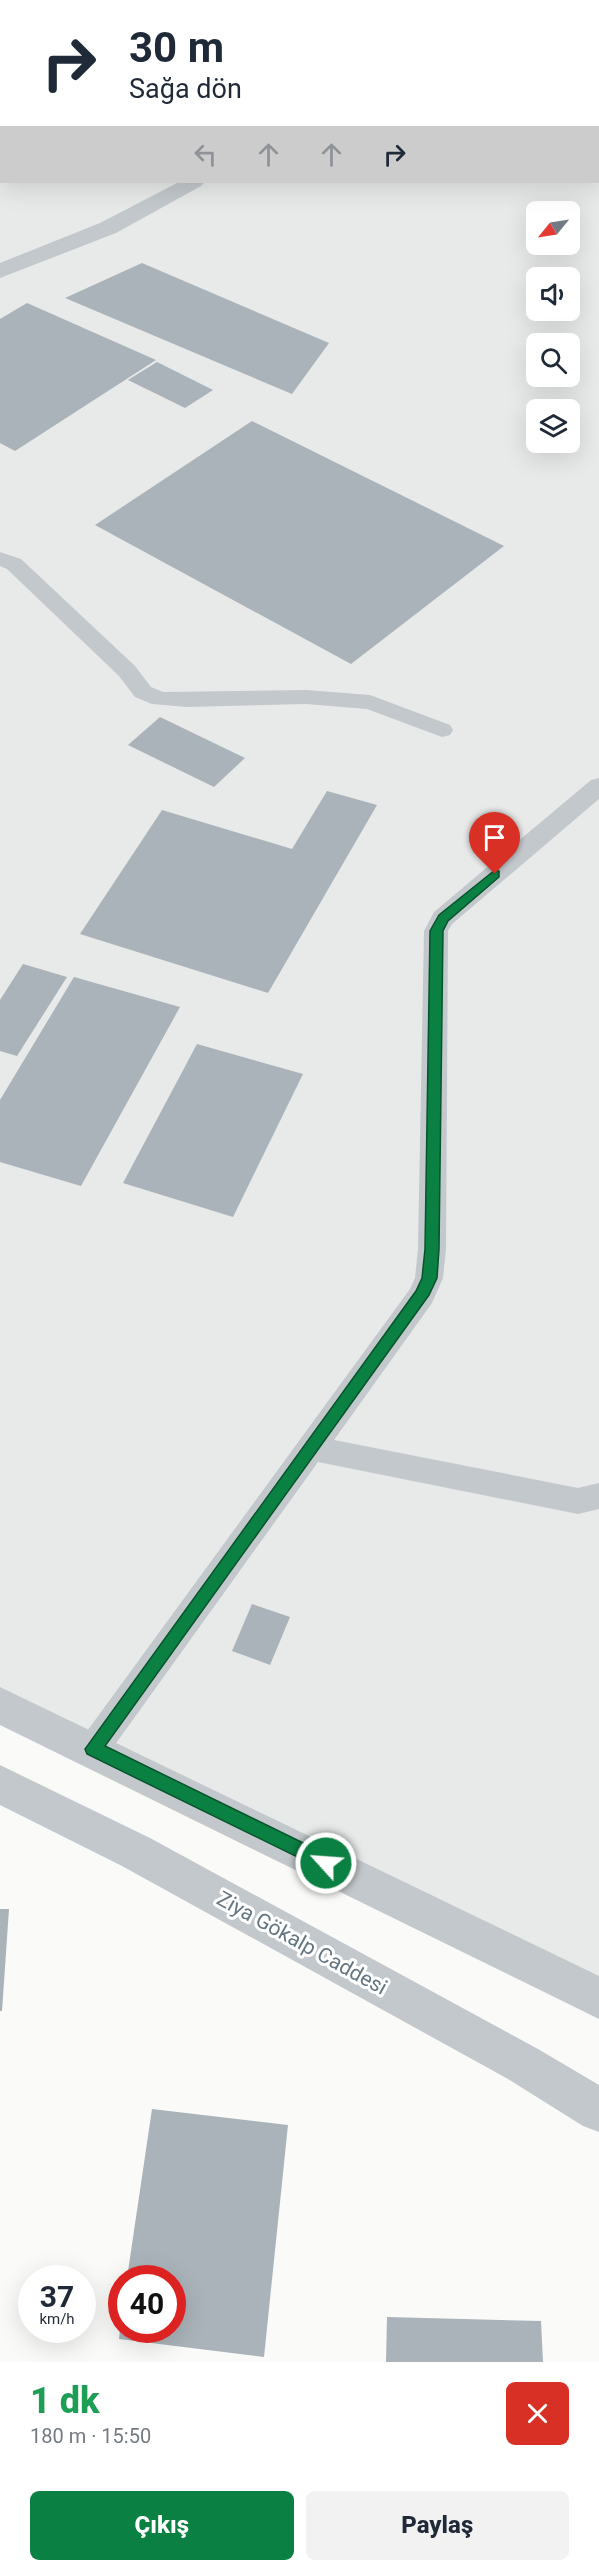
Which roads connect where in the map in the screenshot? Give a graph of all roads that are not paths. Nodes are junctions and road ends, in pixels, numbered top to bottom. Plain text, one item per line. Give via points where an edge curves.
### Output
1 (192, 183) edge
2 (0, 271) edge
3 (0, 558) edge
4 (442, 730) dead end
5 (599, 786) edge
6 (311, 1448) junction
7 (599, 1496) edge
8 (0, 1705) edge
9 (93, 1749) junction
10 (0, 1784) edge
11 (599, 1998) edge
12 (599, 2110) edge

1 - 2 street via 108,228
3 - 4 lane via 14,564 127,671 143,692 160,699 306,697 370,702
5 - 6 lane via 443,918 436,931 429,1278 422,1295
6 - 7 lane via 578,1502
6 - 9 lane
8 - 9 street
9 - 11 street
10 - 12 street, Ziya Gökalp Caddesi via 157,1863 523,2064

